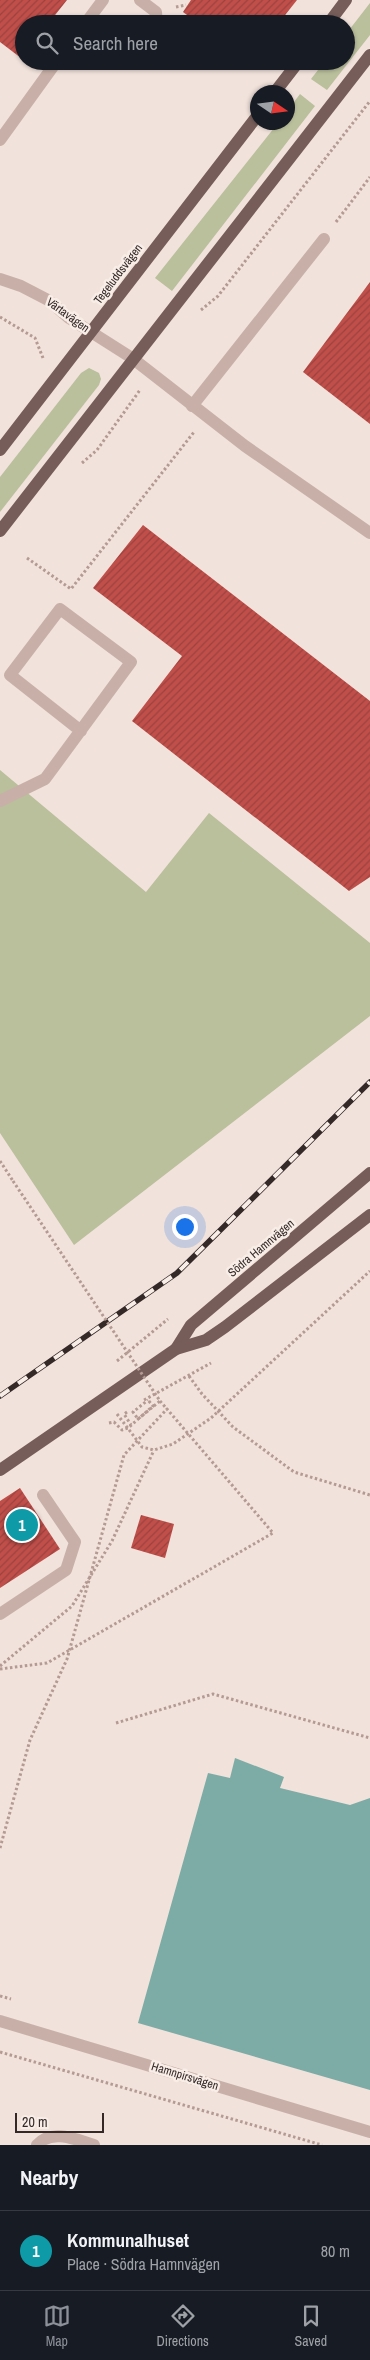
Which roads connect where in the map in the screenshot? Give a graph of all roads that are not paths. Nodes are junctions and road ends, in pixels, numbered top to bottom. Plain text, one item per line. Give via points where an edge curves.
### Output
1 (104, 0) edge
2 (140, 0) edge
3 (346, 0) edge
4 (92, 15) edge
5 (156, 15) edge
6 (335, 15) edge
7 (370, 55) edge
8 (51, 70) edge
9 (292, 70) edge
10 (280, 85) edge
11 (250, 125) edge
12 (0, 140) edge
13 (324, 239) road end
14 (0, 279) edge
15 (92, 332) junction
16 (132, 358) junction
17 (192, 406) junction
18 (0, 450) edge
19 (0, 531) edge
20 (370, 532) edge
21 (81, 731) junction
22 (0, 801) edge
23 (370, 1173) edge
24 (370, 1215) edge
25 (176, 1349) junction
26 (0, 1470) edge
27 (43, 1495) dead end
28 (0, 1614) edge
29 (0, 2021) edge
30 (370, 2132) edge
31 (39, 2143) edge
32 (94, 2145) edge

1 - 4 street
2 - 5 street
3 - 6 main road
7 - 16 main road
8 - 12 street
9 - 10 main road
11 - 15 main road, Tegeluddsvägen
13 - 17 street
14 - 15 street, Värtavägen via 36,292
15 - 16 street, Värtavägen
15 - 18 main road, Tegeluddsvägen
16 - 17 street
16 - 19 main road
17 - 20 street
21 - 21 street via 131,662 60,609 10,675
21 - 22 street via 45,778
23 - 25 main road, Södra Hamnvägen via 191,1325
24 - 25 main road, Södra Hamnvägen via 225,1327 206,1340
25 - 26 main road, Södra Hamnvägen
27 - 28 street via 75,1542 66,1570
29 - 30 street, Hamnpirsvägen
31 - 32 street via 52,2136

